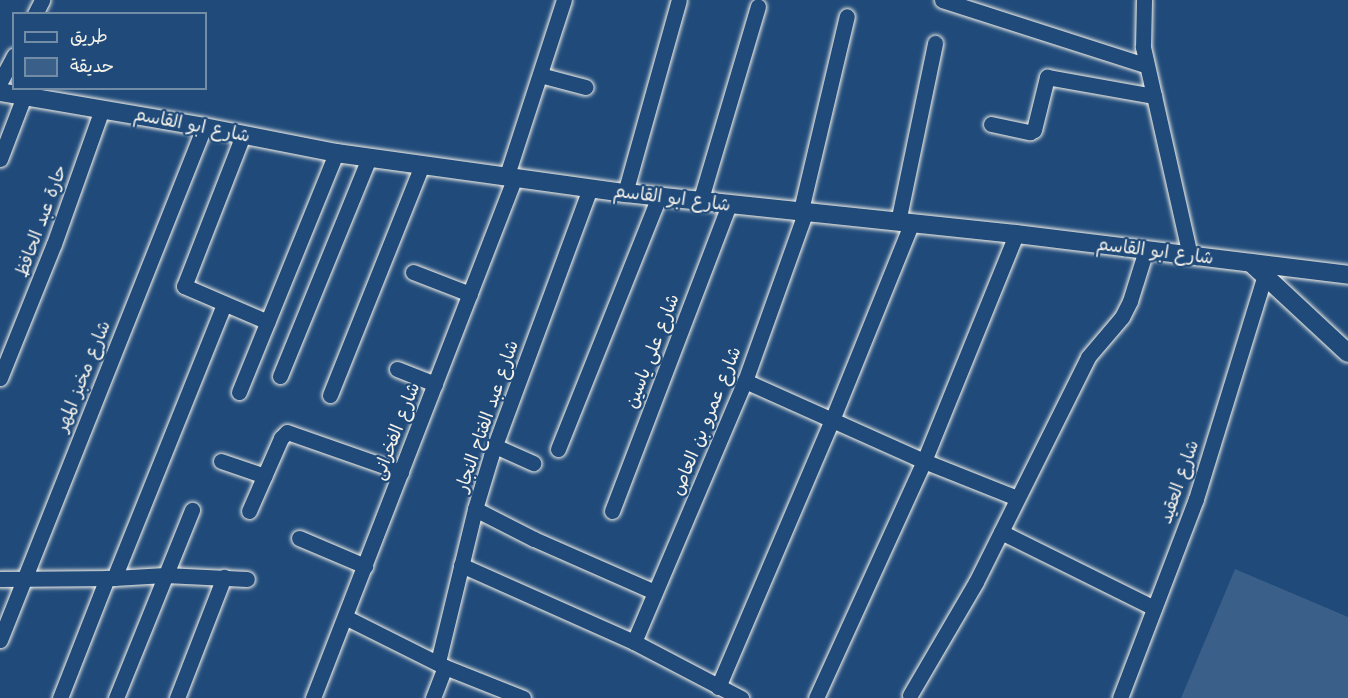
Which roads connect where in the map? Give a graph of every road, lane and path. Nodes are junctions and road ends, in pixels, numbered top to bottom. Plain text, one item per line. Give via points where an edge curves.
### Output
1 (564, 0) edge
2 (679, 0) edge
3 (942, 0) edge
4 (1139, 2) edge
5 (758, 6) dead end
6 (847, 16) dead end
7 (935, 44) dead end
8 (12, 60) edge
9 (1148, 66) junction
10 (540, 75) junction
11 (0, 82) edge
12 (585, 87) dead end
13 (0, 92) edge
14 (24, 96) junction
15 (1154, 96) junction
16 (102, 109) junction
17 (991, 124) dead end
18 (204, 127) junction
19 (243, 135) junction
20 (336, 153) junction
21 (369, 158) junction
22 (0, 159) edge
23 (422, 165) junction
24 (511, 176) junction
25 (590, 188) junction
26 (625, 193) junction
27 (659, 197) junction
28 (700, 202) junction
29 (729, 205) junction
30 (804, 211) junction
31 (905, 223) junction
32 (1016, 234) junction
33 (1146, 250) junction
34 (1190, 255) junction
35 (1251, 263) junction
36 (413, 272) dead end
37 (1265, 275) junction
38 (1348, 275) edge
39 (470, 294) junction
40 (224, 304) junction
41 (267, 322) junction
42 (1348, 353) edge
43 (397, 369) dead end
44 (279, 376) dead end
45 (0, 378) edge
46 (745, 381) junction
47 (435, 384) junction
48 (239, 392) dead end
49 (330, 395) dead end
50 (832, 420) junction
51 (495, 446) junction
52 (558, 449) dead end
53 (221, 461) dead end
54 (924, 461) junction
55 (533, 464) dead end
56 (401, 472) junction
57 (264, 476) junction
58 (1017, 498) junction
59 (475, 509) junction
60 (192, 510) dead end
61 (249, 511) dead end
62 (612, 511) dead end
63 (1001, 532) junction
64 (299, 538) dead end
65 (461, 565) junction
66 (365, 566) junction
67 (165, 575) junction
68 (224, 577) junction
69 (111, 578) junction
70 (0, 579) edge
71 (24, 579) junction
72 (247, 579) dead end
73 (655, 592) junction
74 (1154, 608) junction
75 (345, 617) junction
76 (0, 640) edge
77 (634, 642) junction
78 (442, 665) junction
79 (718, 687) junction
80 (910, 695) dead end
81 (60, 698) edge
82 (116, 698) edge
83 (177, 698) edge
84 (313, 698) edge
85 (433, 698) edge
86 (523, 698) edge
87 (741, 698) edge
88 (816, 698) edge
89 (1120, 698) edge

1 - 10 street, شارع الفخرانى
2 - 26 street
3 - 9 street
4 - 9 street
5 - 28 street
6 - 30 street, شارع عمرو بن العاص
7 - 31 street
8 - 11 street
9 - 15 street
10 - 12 street
10 - 24 street, شارع الفخرانى
13 - 14 street, شارع ابو القاسم
14 - 16 street, شارع ابو القاسم
14 - 22 street
15 - 17 street via 1047,77 1034,130
15 - 34 street
16 - 18 street, شارع ابو القاسم
16 - 45 street, حارة عبد الحافظ
18 - 19 street, شارع ابو القاسم
18 - 71 street, شارع مخبز المهر
19 - 20 street, شارع ابو القاسم
19 - 40 street via 184,286
20 - 21 street, شارع ابو القاسم
20 - 41 street
21 - 23 street, شارع ابو القاسم
21 - 44 street
23 - 24 street, شارع ابو القاسم
23 - 49 street
24 - 25 street, شارع ابو القاسم
24 - 39 street, شارع الفخرانى
25 - 26 street, شارع ابو القاسم
25 - 51 street, شارع عبد الفتاح النجار
26 - 27 street, شارع ابو القاسم
27 - 28 street, شارع ابو القاسم
27 - 52 street
28 - 29 street, شارع ابو القاسم
29 - 30 street, شارع ابو القاسم
29 - 62 street, شارع على ياسين
30 - 31 street, شارع ابو القاسم
30 - 46 street, شارع عمرو بن العاص
31 - 32 street, شارع ابو القاسم
31 - 50 street
32 - 33 street, شارع ابو القاسم
32 - 54 street
33 - 34 street, شارع ابو القاسم
33 - 58 street via 1122,317 1088,357
34 - 35 street, شارع ابو القاسم
35 - 37 street
35 - 38 street, شارع ابو القاسم
36 - 39 street
37 - 42 street
37 - 74 street, شارع العقيد via 1196,499
39 - 47 street, شارع الفخرانى
40 - 41 street
40 - 69 street
41 - 48 street
43 - 47 street
46 - 50 street
46 - 73 street, شارع عمرو بن العاص
47 - 56 street, شارع الفخرانى
50 - 54 street
50 - 79 street
51 - 55 street
51 - 59 street, شارع عبد الفتاح النجار
53 - 57 street
54 - 58 street
54 - 88 street
56 - 57 street via 287,432
56 - 66 street, شارع الفخرانى
57 - 61 street
58 - 63 street
59 - 65 street, شارع عبد الفتاح النجار
59 - 73 street
60 - 67 street
63 - 74 street
63 - 80 street
64 - 66 street
65 - 77 street
65 - 78 street, شارع عبد الفتاح النجار
66 - 75 street, شارع الفخرانى
67 - 68 street
67 - 69 street
67 - 82 street
68 - 72 street
68 - 83 street
69 - 71 street
69 - 81 street
70 - 71 street
71 - 76 street, شارع مخبز المهر
73 - 77 street, شارع عمرو بن العاص
74 - 89 street, شارع العقيد
75 - 78 street
75 - 84 street, شارع الفخرانى
77 - 79 street
78 - 85 street, شارع عبد الفتاح النجار
78 - 86 street
79 - 87 street

